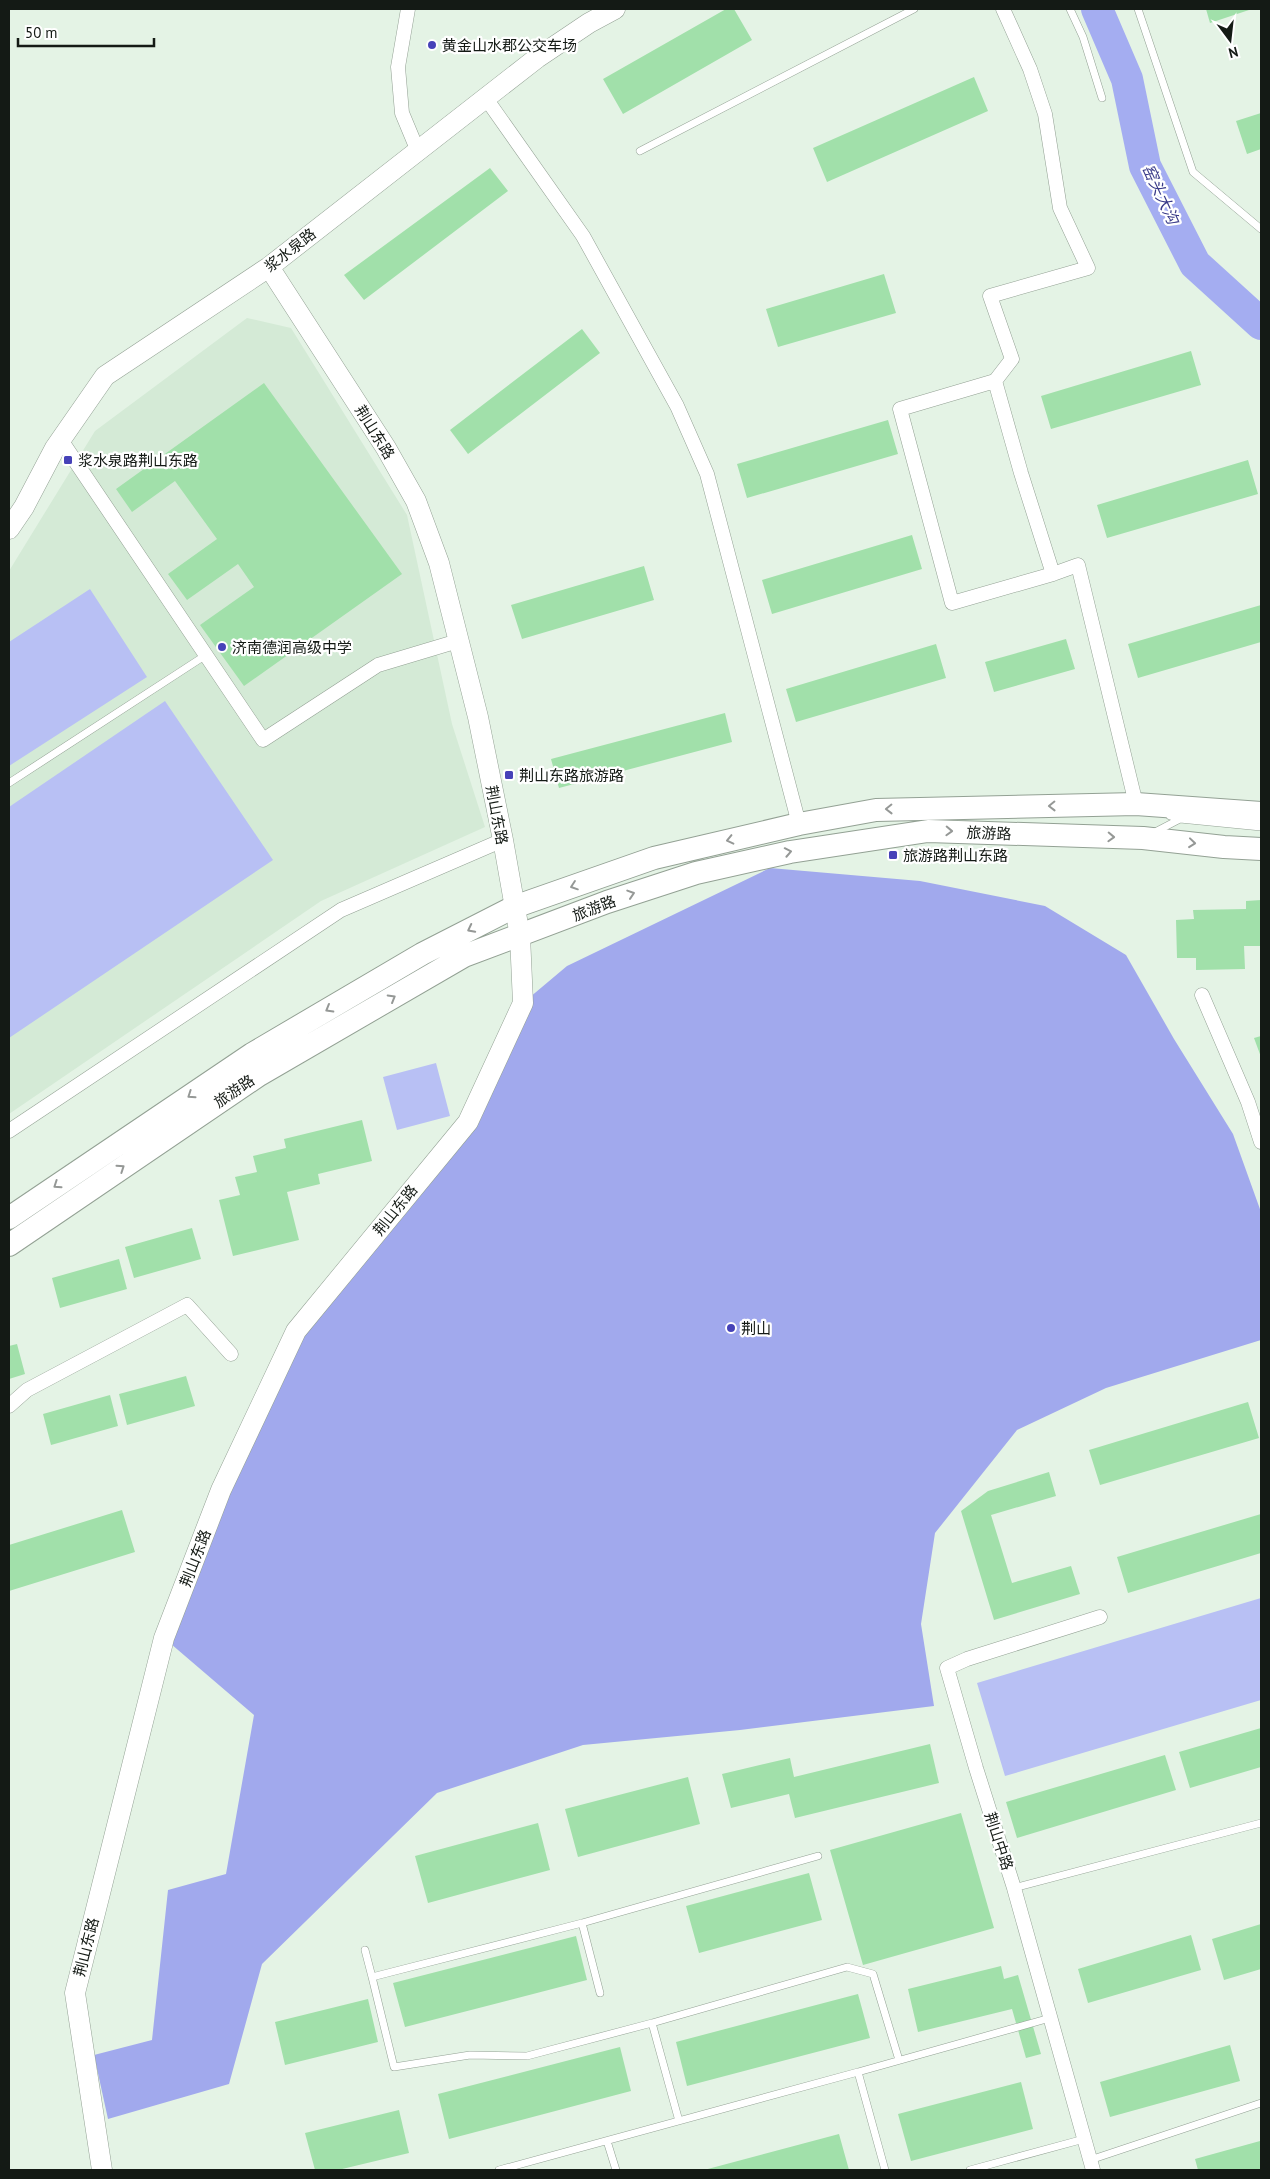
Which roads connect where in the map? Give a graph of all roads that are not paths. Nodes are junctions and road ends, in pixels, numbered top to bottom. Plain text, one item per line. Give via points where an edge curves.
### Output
1 (408, 9) edge
2 (615, 9) edge
3 (914, 9) edge
4 (1003, 9) edge
5 (1070, 9) edge
6 (1138, 9) edge
7 (485, 97) junction
8 (1102, 98) dead end
9 (418, 149) junction
10 (640, 151) dead end
11 (1261, 229) edge
12 (269, 267) junction
13 (995, 381) junction
14 (61, 440) junction
15 (9, 529) edge
16 (1053, 574) junction
17 (458, 641) junction
18 (206, 655) junction
19 (9, 783) edge
20 (1136, 804) junction
21 (1261, 813) edge
22 (1180, 819) junction
23 (799, 824) junction
24 (1261, 827) edge
25 (1143, 838) junction
26 (503, 840) junction
27 (1261, 848) edge
28 (514, 907) junction
29 (520, 936) junction
30 (1202, 995) dead end
31 (9, 1131) edge
32 (1261, 1142) edge
33 (9, 1218) edge
34 (9, 1245) edge
35 (232, 1354) dead end
36 (9, 1406) edge
37 (1100, 1617) dead end
38 (1261, 1822) edge
39 (818, 1856) dead end
40 (1014, 1888) junction
41 (582, 1923) junction
42 (365, 1950) dead end
43 (372, 1978) junction
44 (600, 1993) dead end
45 (1050, 2018) junction
46 (652, 2023) junction
47 (899, 2060) junction
48 (858, 2072) junction
49 (1261, 2103) edge
50 (679, 2122) junction
51 (1084, 2139) junction
52 (607, 2141) junction
53 (1091, 2165) edge
54 (102, 2170) edge
55 (499, 2170) edge
56 (616, 2170) edge
57 (885, 2170) edge
58 (970, 2170) edge

1 - 9 street via 398,67 402,113
2 - 7 street, 浆水泉路 via 537,58
3 - 10 lane
4 - 13 street via 1030,69 1045,114 1060,208 1088,268 990,296 1012,359
5 - 8 lane via 1083,37
6 - 11 lane via 1193,172
7 - 9 street, 浆水泉路
7 - 23 street via 583,236 677,406 707,474
9 - 12 street, 浆水泉路
12 - 14 street, 浆水泉路 via 105,376
12 - 17 street, 荆山东路 via 386,448 416,501 439,563
13 - 16 street
13 - 16 street via 900,410 952,603
14 - 15 street, 浆水泉路
14 - 18 street
16 - 20 street via 1078,565
17 - 18 street via 378,665 263,740
17 - 26 street, 荆山东路 via 478,717
18 - 19 lane
20 - 21 main road, 旅游路
20 - 22 lane
20 -> 23 main road, 旅游路 via 876,810
22 - 24 lane
22 - 25 lane
23 -> 28 main road, 旅游路 via 654,858
25 -> 27 main road, 旅游路
29 -> 25 main road, 旅游路 via 607,902 696,874 790,852 928,830
26 - 28 street, 荆山东路
26 - 31 street via 341,910
28 - 29 street, 荆山东路
28 -> 33 main road, 旅游路 via 422,954 252,1054
34 -> 29 main road, 旅游路 via 259,1075 464,956
29 - 54 street, 荆山东路 via 522,1003 468,1122 296,1331 221,1490 164,1638 75,1993
30 - 32 street via 1248,1102
35 - 36 street via 187,1305 27,1390
37 - 40 street, 荆山中路 via 947,1668
38 - 40 lane
39 - 41 lane
40 - 45 street, 荆山中路
41 - 43 lane
41 - 44 lane
42 - 43 lane
43 - 46 lane via 394,2067 470,2055 527,2056
45 - 47 lane
45 - 51 street, 荆山中路
46 - 47 lane via 847,1967 873,1974
46 - 50 lane
47 - 48 lane
48 - 50 lane
48 - 57 lane
49 - 53 lane
50 - 52 lane
51 - 53 street, 荆山中路
51 - 58 lane
52 - 55 lane
52 - 56 lane

